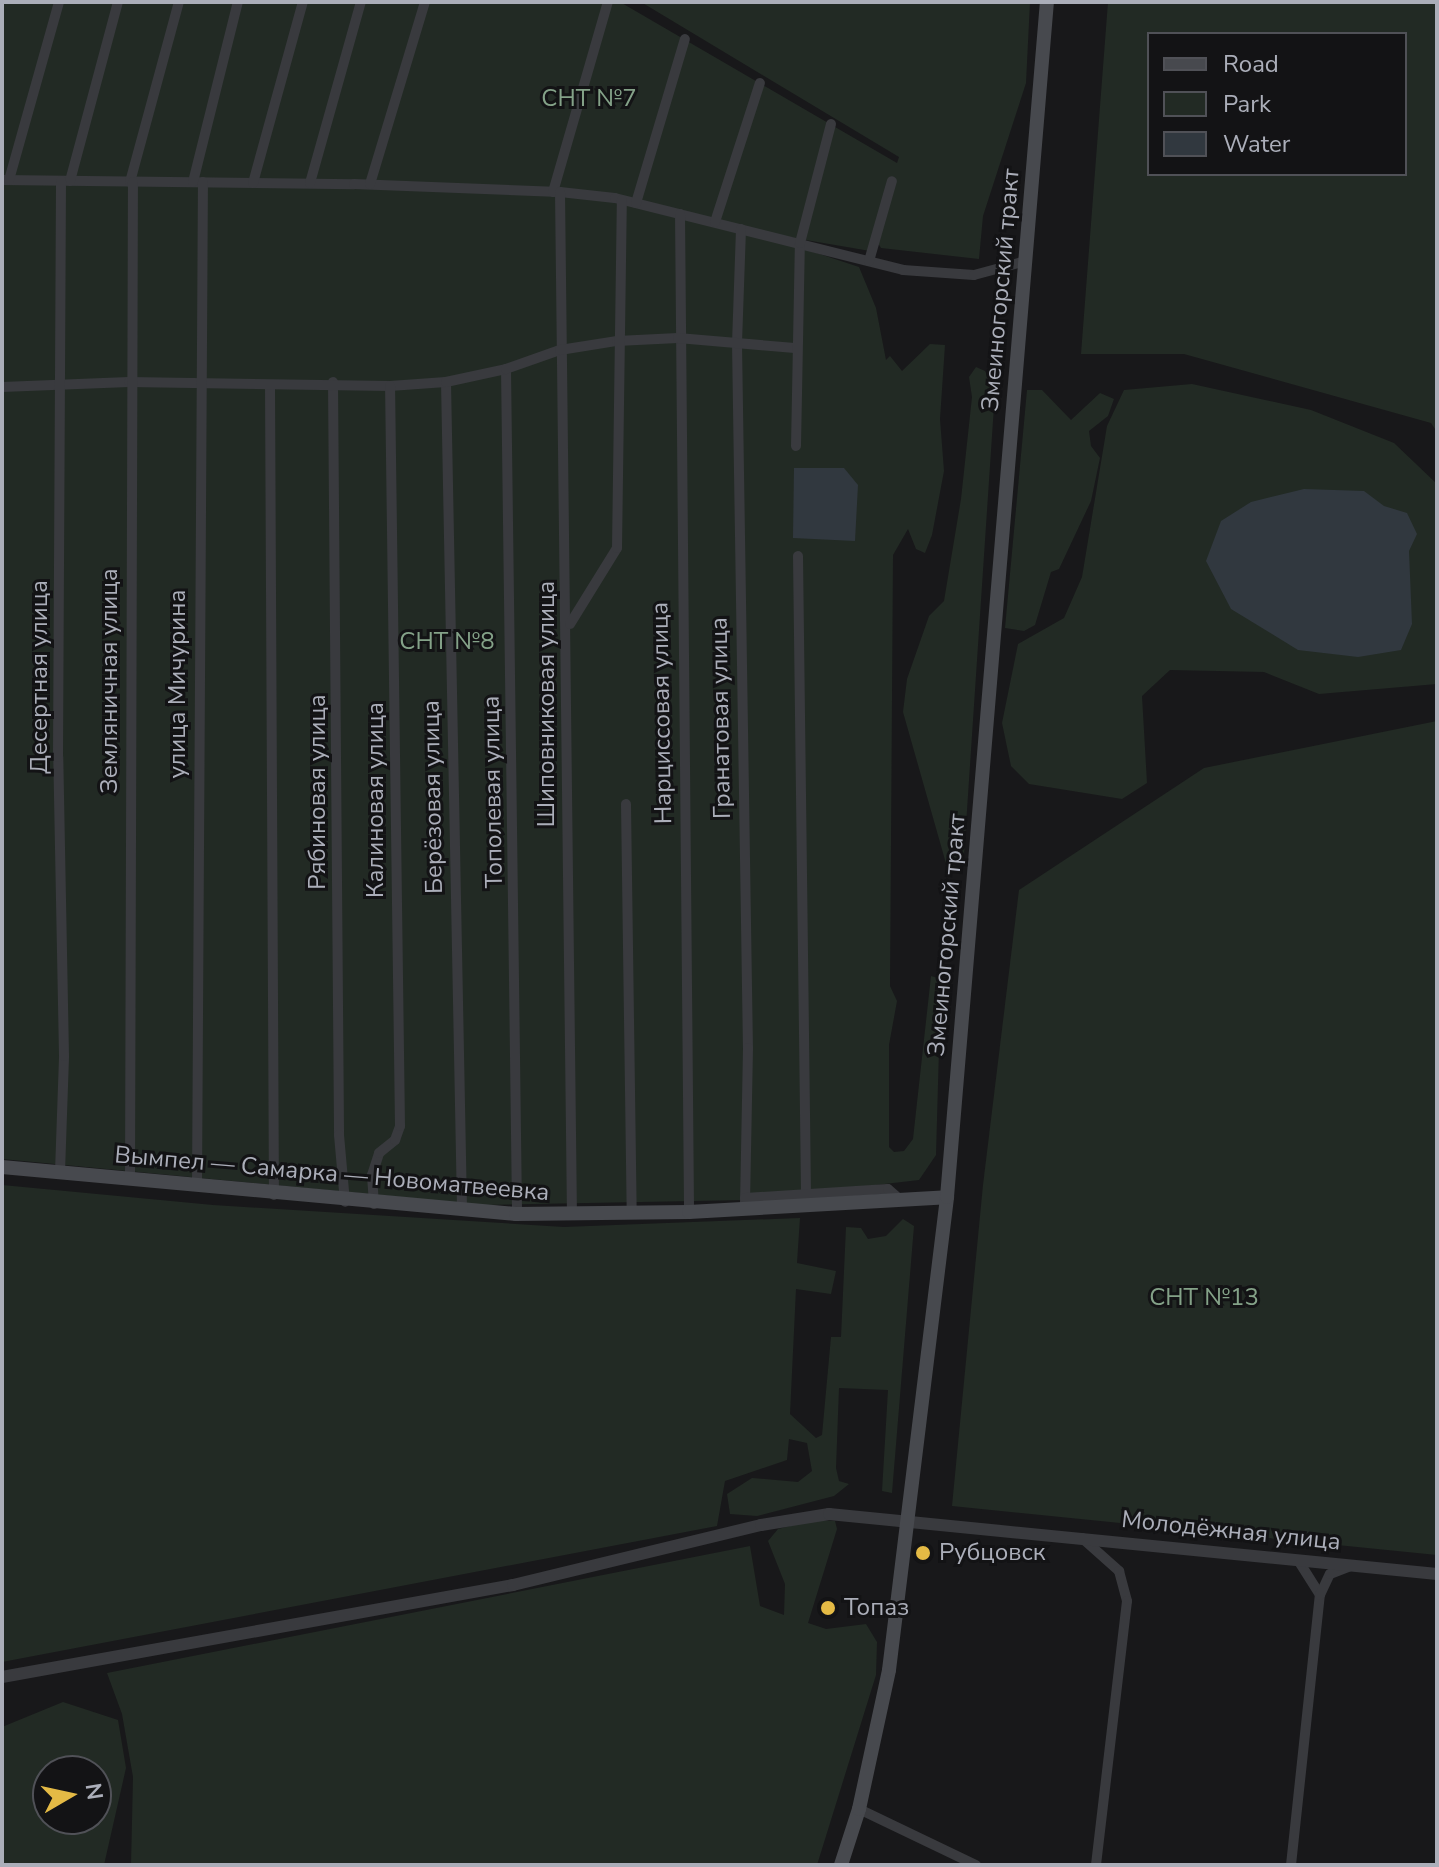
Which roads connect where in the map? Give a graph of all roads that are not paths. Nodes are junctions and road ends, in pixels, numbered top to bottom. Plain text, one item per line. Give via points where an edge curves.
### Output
1 (59, 2) edge
2 (118, 2) edge
3 (179, 2) edge
4 (238, 2) edge
5 (303, 2) edge
6 (361, 2) edge
7 (425, 2) edge
8 (608, 2) edge
9 (1047, 2) edge
10 (685, 39) dead end
11 (760, 83) dead end
12 (831, 124) dead end
13 (5, 180) edge
14 (66, 181) junction
15 (892, 181) dead end
16 (132, 182) junction
17 (198, 182) junction
18 (253, 183) junction
19 (310, 183) junction
20 (370, 184) junction
21 (556, 192) junction
22 (622, 200) junction
23 (636, 203) junction
24 (680, 214) junction
25 (715, 222) junction
26 (741, 229) junction
27 (800, 243) junction
28 (869, 261) junction
29 (1026, 261) junction
30 (678, 338) junction
31 (617, 341) junction
32 (737, 343) junction
33 (795, 348) junction
34 (560, 350) junction
35 (506, 369) junction
36 (129, 382) junction
37 (333, 382) junction
38 (446, 382) junction
39 (62, 383) junction
40 (199, 384) junction
41 (270, 386) junction
42 (390, 386) junction
43 (2, 387) edge
44 (796, 446) dead end
45 (798, 556) dead end
46 (568, 627) junction
47 (626, 804) dead end
48 (2, 1167) edge
49 (60, 1172) junction
50 (130, 1180) junction
51 (197, 1186) junction
52 (806, 1191) junction
53 (274, 1195) junction
54 (896, 1196) junction
55 (947, 1197) junction
56 (345, 1202) junction
57 (745, 1203) junction
58 (374, 1204) junction
59 (462, 1211) junction
60 (689, 1212) junction
61 (632, 1213) junction
62 (517, 1214) junction
63 (572, 1215) junction
64 (910, 1518) junction
65 (1080, 1537) junction
66 (1298, 1560) junction
67 (1353, 1566) junction
68 (1437, 1574) edge
69 (1320, 1595) junction
70 (2, 1677) edge
71 (859, 1809) junction
72 (841, 1865) edge
73 (976, 1865) edge
74 (1096, 1865) edge
75 (1291, 1865) edge

1 - 13 street
2 - 14 street, Десертная улица
3 - 16 street, Земляничная улица
4 - 17 street, улица Мичурина
5 - 18 street
6 - 19 street
7 - 20 street
8 - 21 street, Шиповниковая улица
9 - 29 main road, Змеиногорский тракт
10 - 23 street
11 - 25 street
12 - 27 street
13 - 14 street
14 - 16 street
14 - 39 street, Десертная улица
15 - 28 street
16 - 17 street
16 - 36 street, Земляничная улица
17 - 18 street
17 - 40 street, улица Мичурина
18 - 19 street
19 - 20 street
20 - 21 street
21 - 22 street
21 - 34 street, Шиповниковая улица
22 - 23 street
22 - 31 street
23 - 24 street
24 - 25 street
24 - 30 street, Нарциссовая улица
25 - 26 street
26 - 27 street
26 - 32 street, Гранатовая улица
27 - 28 street
27 - 33 street
28 - 29 street via 903,270 974,275
29 - 55 main road, Змеиногорский тракт
30 - 31 street
30 - 32 street
30 - 60 street, Нарциссовая улица
31 - 34 street
31 - 46 street via 617,548
32 - 33 street
32 - 57 street, Гранатовая улица via 748,1048
33 - 44 street
34 - 35 street
34 - 46 street, Шиповниковая улица
35 - 38 street
35 - 62 street, Тополевая улица
36 - 39 street
36 - 40 street
36 - 50 street, Земляничная улица
37 - 41 street
37 - 42 street
37 - 56 street, Рябиновая улица via 339,1135
38 - 42 street
38 - 59 street, Берёзовая улица
39 - 43 street
39 - 49 street, Десертная улица
40 - 41 street
40 - 51 street, улица Мичурина
41 - 53 street
42 - 58 street, Калиновая улица via 400,1126 395,1140 379,1153 372,1175
45 - 52 street
46 - 63 street, Шиповниковая улица
47 - 61 street
48 - 49 main road, Вымпел — Самарка — Новоматвеевка
49 - 50 main road, Вымпел — Самарка — Новоматвеевка
50 - 51 main road, Вымпел — Самарка — Новоматвеевка
51 - 53 main road, Вымпел — Самарка — Новоматвеевка
52 - 54 street via 888,1189
52 - 57 street
53 - 56 main road, Вымпел — Самарка — Новоматвеевка
54 - 55 main road, Вымпел — Самарка — Новоматвеевка
54 - 57 main road, Вымпел — Самарка — Новоматвеевка
55 - 64 main road, Змеиногорский тракт
56 - 58 main road, Вымпел — Самарка — Новоматвеевка
57 - 60 main road, Вымпел — Самарка — Новоматвеевка
58 - 59 main road, Вымпел — Самарка — Новоматвеевка
59 - 62 main road, Вымпел — Самарка — Новоматвеевка
60 - 61 main road, Вымпел — Самарка — Новоматвеевка
61 - 63 main road, Вымпел — Самарка — Новоматвеевка
62 - 63 main road, Вымпел — Самарка — Новоматвеевка
64 - 65 street, Молодёжная улица
64 - 70 street, Молодёжная улица via 829,1514 782,1520 513,1585
64 - 71 main road, Змеиногорский тракт via 889,1670
65 - 66 street, Молодёжная улица
65 - 74 street via 1119,1571 1127,1601
66 - 67 street, Молодёжная улица
66 - 69 street
67 - 68 street, Молодёжная улица
67 - 69 street via 1330,1574
69 - 75 street
71 - 72 main road, Змеиногорский тракт
71 - 73 street

